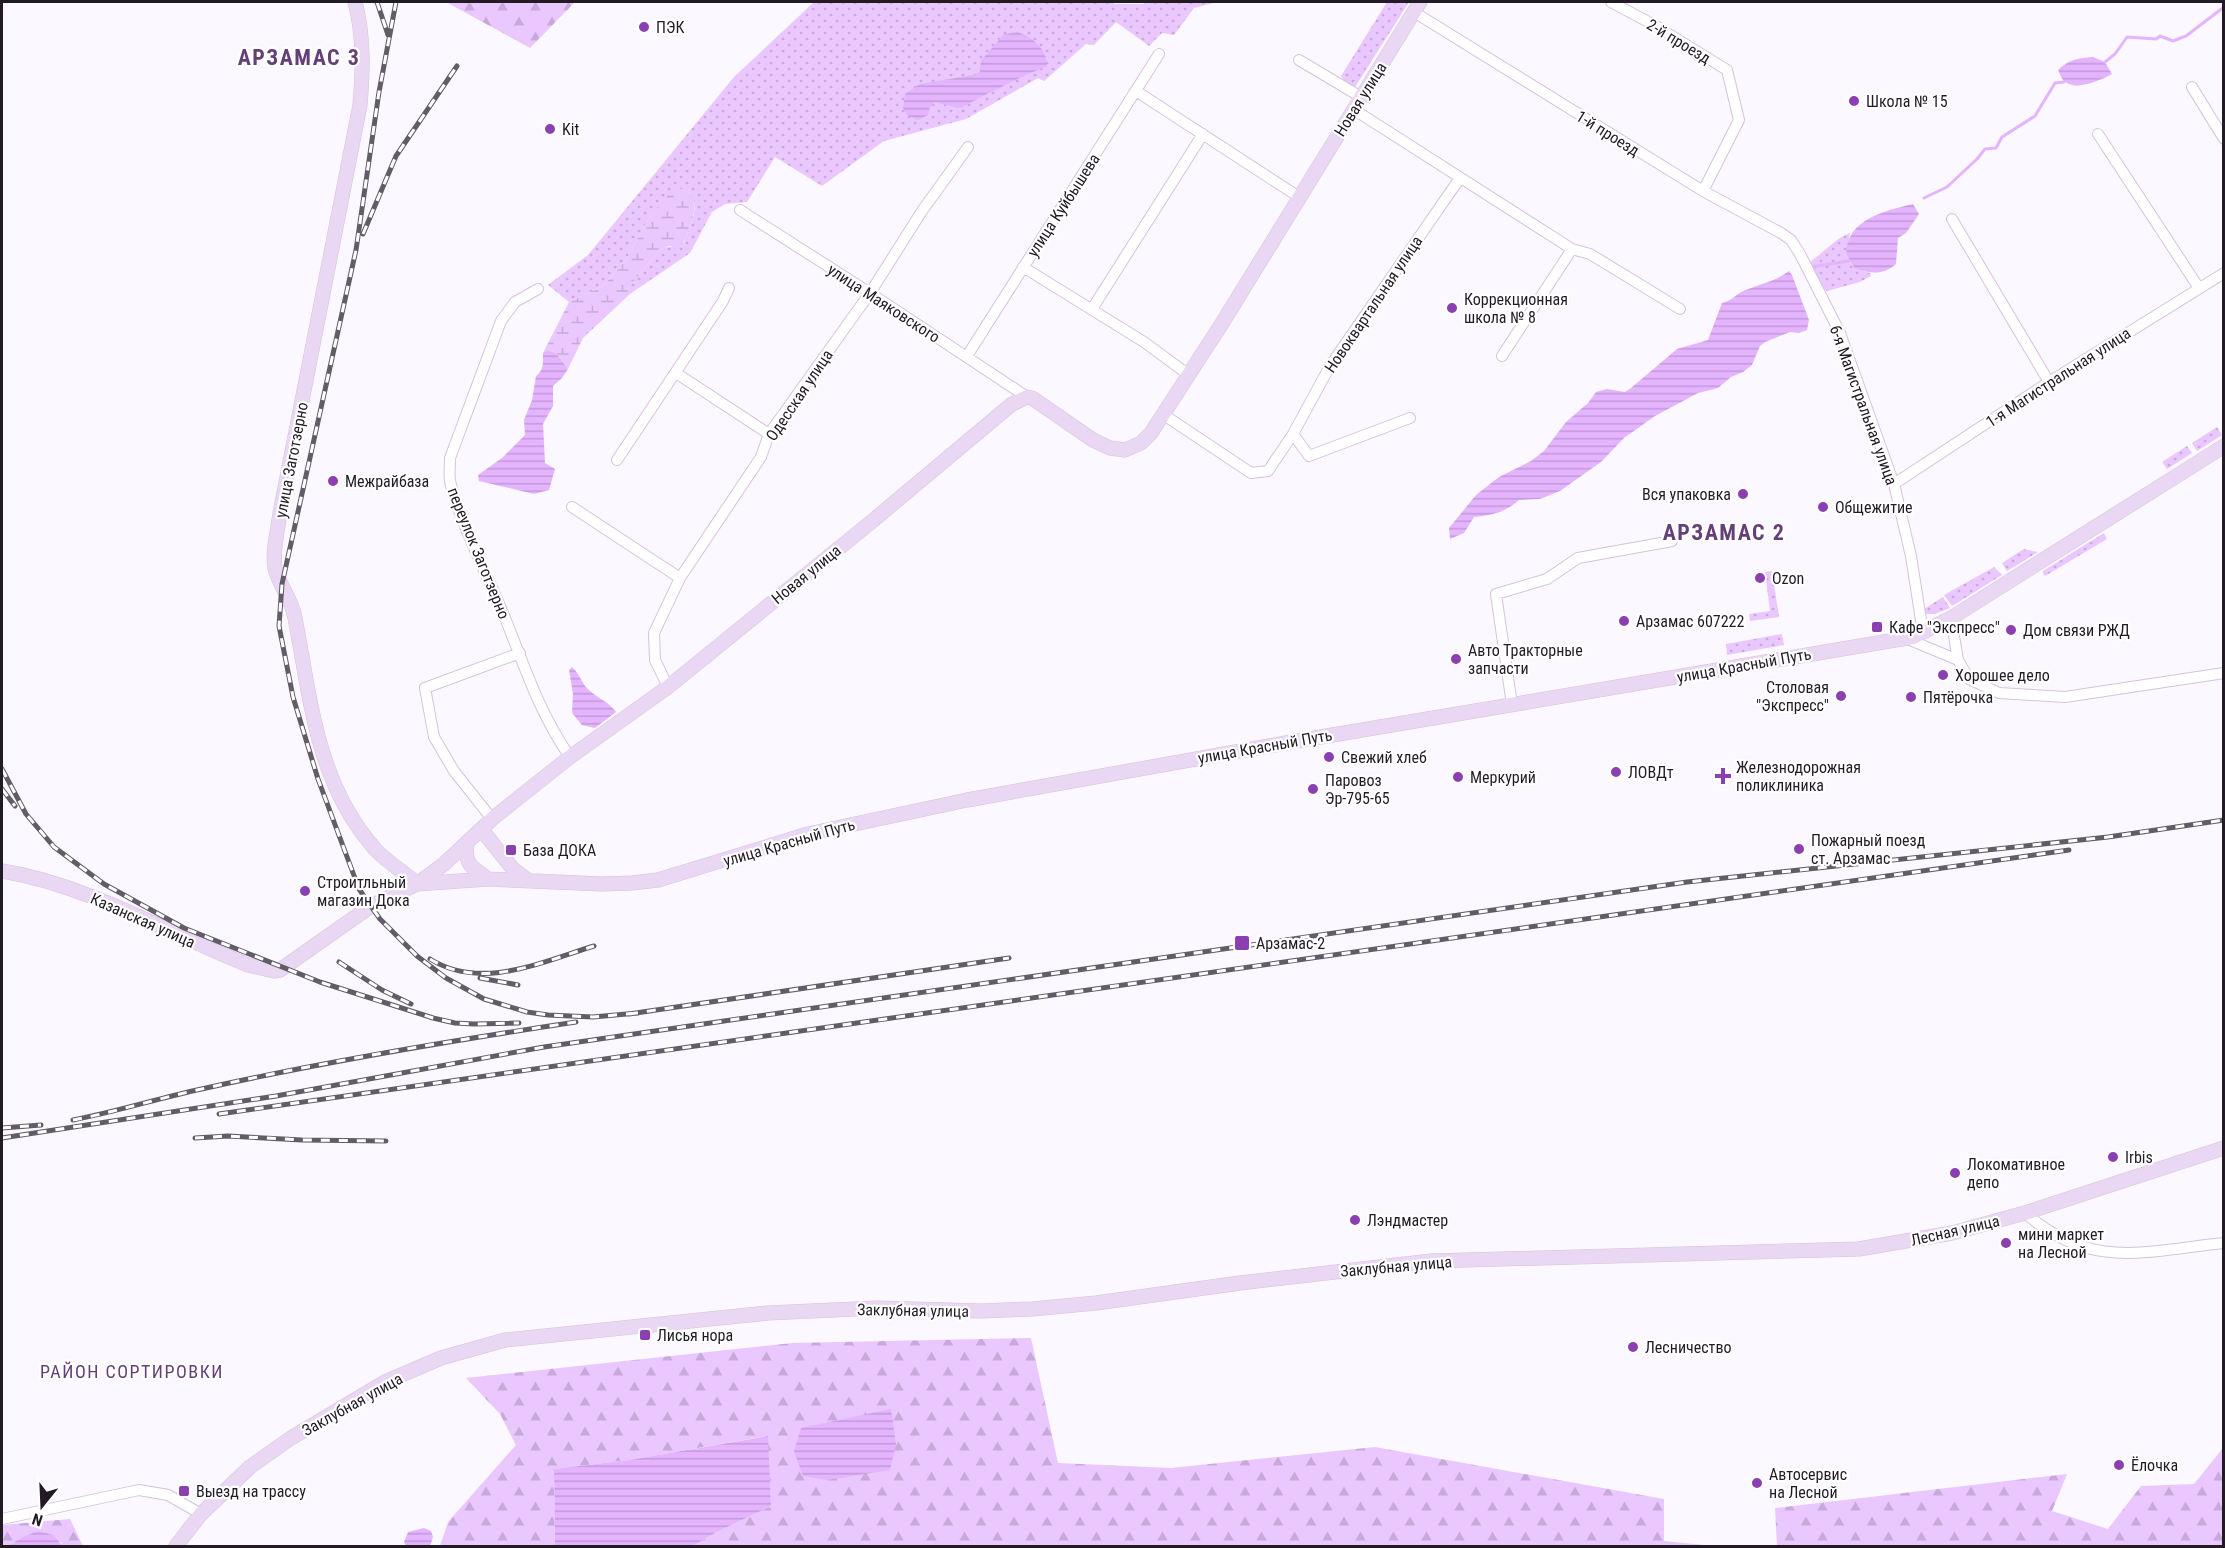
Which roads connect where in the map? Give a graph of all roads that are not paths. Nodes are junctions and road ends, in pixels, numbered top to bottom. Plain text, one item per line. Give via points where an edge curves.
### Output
1 (355, 2) edge
2 (1611, 2) edge
3 (1417, 7) edge
4 (1160, 54) dead end
5 (1299, 60) dead end
6 (2192, 87) dead end
7 (1136, 91) junction
8 (1361, 97) junction
9 (1353, 110) junction
10 (1203, 134) junction
11 (2098, 134) dead end
12 (2223, 139) edge
13 (968, 147) dead end
14 (1460, 178) junction
15 (1702, 191) junction
16 (1299, 197) junction
17 (740, 210) dead end
18 (1952, 219) dead end
19 (1572, 249) junction
20 (1800, 254) joint
21 (1023, 267) junction
22 (2223, 273) edge
23 (729, 288) dead end
24 (2199, 288) junction
25 (538, 289) dead end
26 (870, 293) junction
27 (1092, 309) junction
28 (1680, 309) dead end
29 (967, 356) junction
30 (1502, 356) dead end
31 (676, 373) junction
32 (1189, 375) junction
33 (2049, 382) junction
34 (1027, 397) junction
35 (1164, 415) junction
36 (1410, 418) dead end
37 (769, 434) junction
38 (1293, 434) junction
39 (2223, 446) edge
40 (617, 459) dead end
41 (1894, 484) junction
42 (572, 507) dead end
43 (1672, 541) dead end
44 (680, 578) junction
45 (1951, 618) junction
46 (1923, 633) junction
47 (1905, 639) junction
48 (520, 653) junction
49 (1958, 660) junction
50 (2223, 673) edge
51 (668, 687) junction
52 (1512, 705) junction
53 (570, 757) junction
54 (492, 819) junction
55 (481, 829) junction
56 (467, 842) junction
57 (2, 871) edge
58 (488, 879) junction
59 (529, 881) junction
60 (417, 884) junction
61 (284, 968) joint
62 (2223, 1148) edge
63 (2025, 1213) junction
64 (2223, 1243) edge
65 (1674, 1254) joint
66 (201, 1514) junction
67 (2, 1519) edge
68 (176, 1546) edge

1 - 60 main road, улица Заготзерно via 362,44 360,105 280,513 275,566 292,603 322,755 357,825 376,850
2 - 15 street, 2-й проезд via 1727,70 1739,120
3 - 8 main road, Новая улица
3 - 15 street, 1-й проезд
4 - 7 street, улица Куйбышева
5 - 8 street
6 - 12 street
7 - 10 street
7 - 21 street, улица Куйбышева
8 - 9 main road, Новая улица
9 - 14 street
9 - 16 main road, Новая улица
10 - 16 street
10 - 27 street
11 - 24 street
13 - 26 street, Одесская улица
14 - 19 street
14 - 38 street, Новоквартальная улица via 1330,366
15 - 20 street, 1-й проезд via 1781,233
16 - 32 main road, Новая улица
17 - 26 street, улица Маяковского
18 - 33 street
19 - 28 street via 1590,254
19 - 30 street
20 - 41 street, 6-я Магистральная улица via 1840,333
21 - 27 street
21 - 29 street, улица Куйбышева
22 - 24 street, 1-я Магистральная улица
23 - 31 street
24 - 33 street, 1-я Магистральная улица
25 - 48 street, переулок Заготзерно via 515,302 501,321 450,458 450,479 462,514
26 - 29 street, улица Маяковского
26 - 37 street, Одесская улица
27 - 32 street
29 - 34 street, улица Маяковского
31 - 37 street
31 - 40 street
32 - 35 main road, Новая улица
33 - 41 street, 1-я Магистральная улица
34 - 35 main road, Новая улица via 1045,405 1093,440 1125,450 1141,443
34 - 51 main road, Новая улица via 1012,404
35 - 38 street, Новоквартальная улица via 1251,473 1268,471
36 - 38 street via 1309,456
37 - 44 street, Одесская улица via 761,457
39 - 45 main road, улица Красный Путь
41 - 46 street, 6-я Магистральная улица
42 - 44 street
43 - 52 street via 1578,558 1547,579 1496,594
44 - 51 street, Одесская улица via 654,633 655,660
45 - 46 main road, улица Красный Путь
45 - 49 street
46 - 47 main road, улица Красный Путь
47 - 49 street
47 - 52 main road, улица Красный Путь
48 - 53 street, переулок Заготзерно via 552,732
48 - 54 street via 425,688 434,737 454,771
49 - 50 street via 1969,678 1999,693 2065,697
51 - 53 main road, Новая улица
52 - 59 main road, улица Красный Путь via 1212,755 896,814 808,834 658,880 632,884
53 - 54 main road, Новая улица
54 - 55 main road, Новая улица
55 - 56 main road, Новая улица
55 - 59 main road via 513,869
56 - 58 main road via 468,862
56 - 60 main road, Новая улица
57 - 61 main road, Казанская улица via 103,901 248,965 274,971
58 - 59 main road, улица Красный Путь
58 - 60 main road, улица Красный Путь
60 - 61 main road, улица Красный Путь via 371,906
62 - 63 main road, Лесная улица
63 - 64 street via 2056,1236 2110,1253
63 - 65 main road, Лесная улица via 1952,1233 1859,1249
65 - 66 main road, Заклубная улица via 1431,1261 1032,1310 877,1308 768,1313 505,1341 441,1358 385,1382 250,1467
66 - 67 street via 168,1495 139,1490
66 - 68 main road, Заклубная улица

